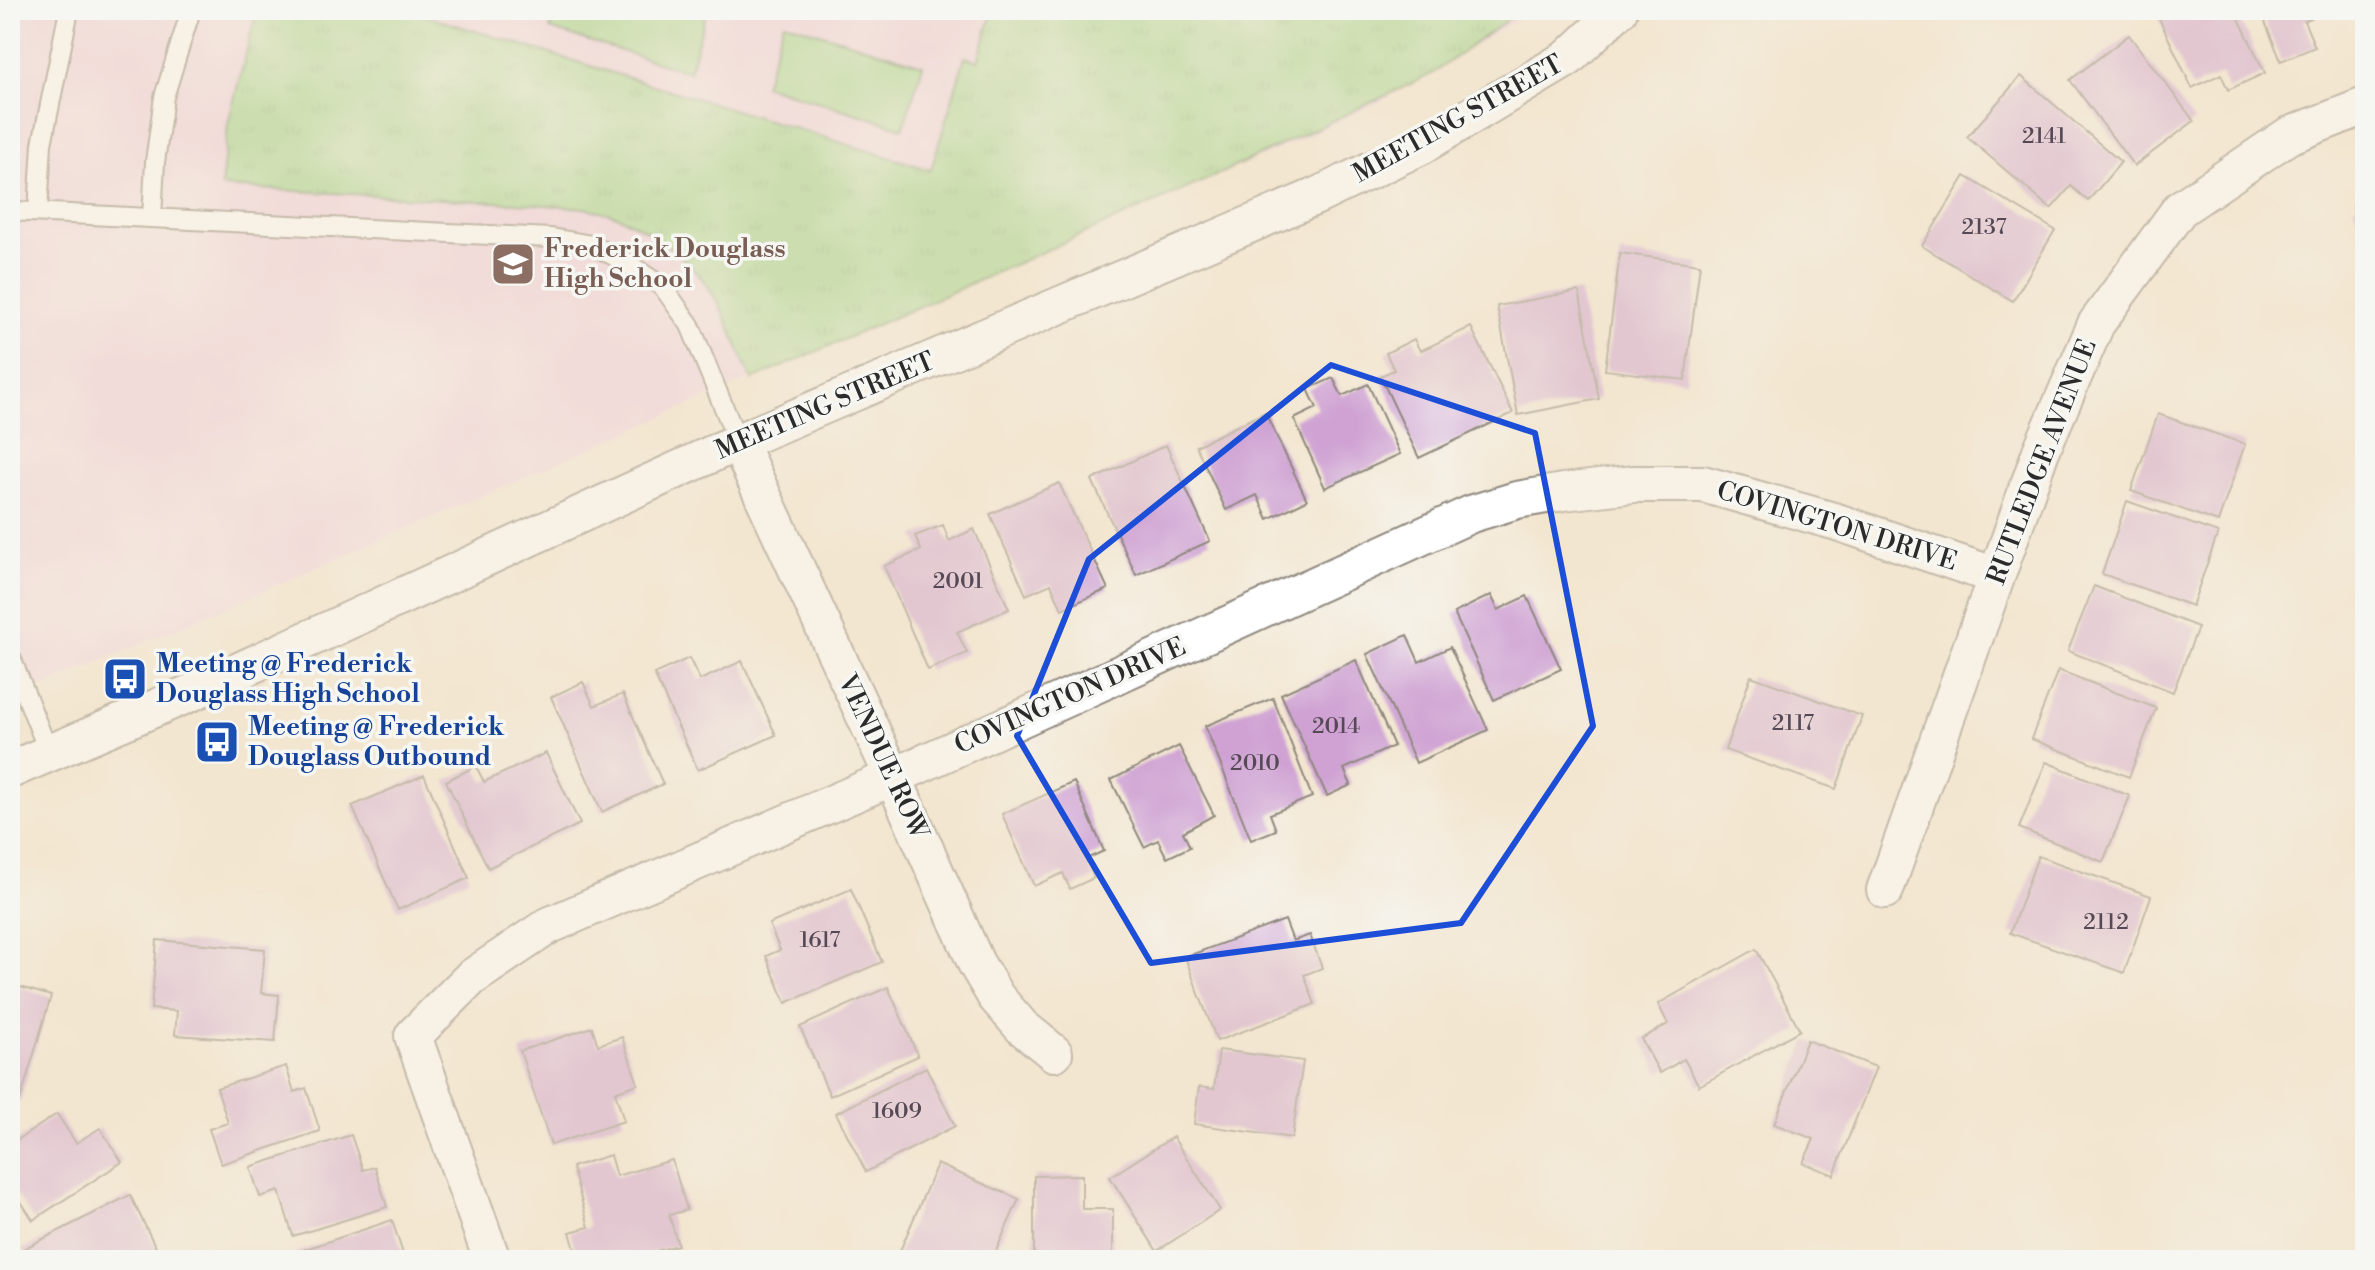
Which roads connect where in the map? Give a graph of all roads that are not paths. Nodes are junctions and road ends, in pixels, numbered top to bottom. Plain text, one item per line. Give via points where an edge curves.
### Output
1 (69, 10) edge
2 (191, 10) edge
3 (1619, 10) edge
4 (2365, 106) edge
5 (10, 211) edge
6 (38, 212) junction
7 (152, 218) junction
8 (738, 442) junction
9 (1996, 576) junction
10 (10, 655) edge
11 (49, 753) junction
12 (10, 770) edge
13 (893, 777) junction
14 (1885, 890) dead end
15 (1054, 1053) dead end
16 (492, 1260) edge

1 - 6 lane via 42,144
2 - 7 lane via 164,97
3 - 8 street, MEETING STREET via 1568,58 1421,146 1319,195
4 - 9 street, RUTLEDGE AVENUE via 2288,136 2180,209 2096,324 2041,451
5 - 6 lane
6 - 7 lane
7 - 8 lane via 551,238 592,245 663,287 690,325
8 - 11 street, MEETING STREET
8 - 13 street, VENDUE ROW
9 - 13 street, COVINGTON DRIVE via 1703,484 1634,484 1517,500 1471,514
9 - 14 street, RUTLEDGE AVENUE
10 - 11 lane
11 - 12 street, MEETING STREET
13 - 15 street, VENDUE ROW via 976,963 996,997
13 - 16 street, COVINGTON DRIVE via 548,926 471,978 413,1036

